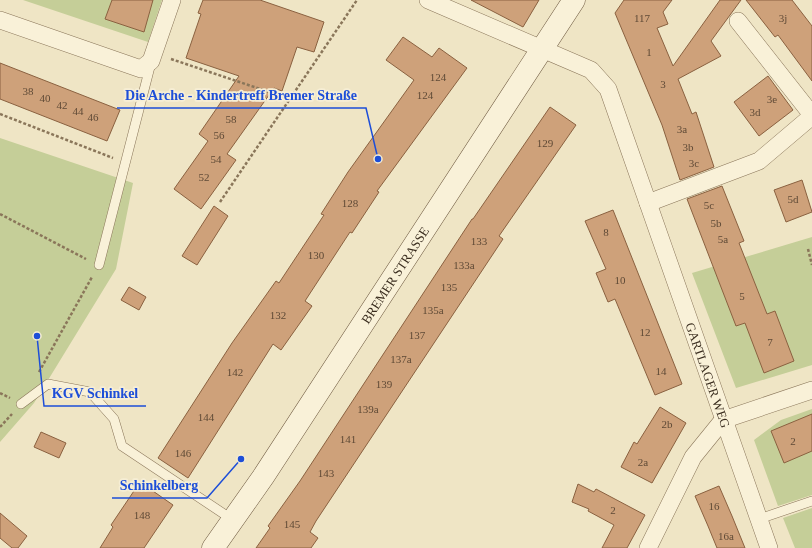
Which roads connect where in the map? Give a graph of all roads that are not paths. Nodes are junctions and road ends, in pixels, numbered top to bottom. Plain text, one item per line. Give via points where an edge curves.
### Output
1 (172, 0) edge
2 (428, 0) edge
3 (574, 0) edge
4 (0, 20) edge
5 (738, 21) dead end
6 (543, 49) junction
7 (153, 57) junction
8 (812, 116) edge
9 (648, 203) junction
10 (98, 265) road end
11 (812, 390) edge
12 (21, 404) dead end
13 (723, 420) junction
14 (812, 501) edge
15 (759, 519) junction
16 (233, 520) junction
17 (213, 548) edge
18 (648, 548) edge
19 (769, 548) edge

1 - 7 street
2 - 6 street, GARTLAGER WEG
3 - 6 main road, BREMER STRASSE
4 - 7 street via 141,69
5 - 8 street
6 - 9 street, GARTLAGER WEG via 591,70 608,89
6 - 16 main road, BREMER STRASSE
7 - 10 lane
8 - 9 street via 759,161
9 - 13 street, GARTLAGER WEG
11 - 13 street
12 - 16 lane via 48,384 90,392 114,419 122,446
13 - 15 street, GARTLAGER WEG
13 - 18 street via 693,457
14 - 15 lane
15 - 19 street, GARTLAGER WEG
16 - 17 main road, BREMER STRASSE

